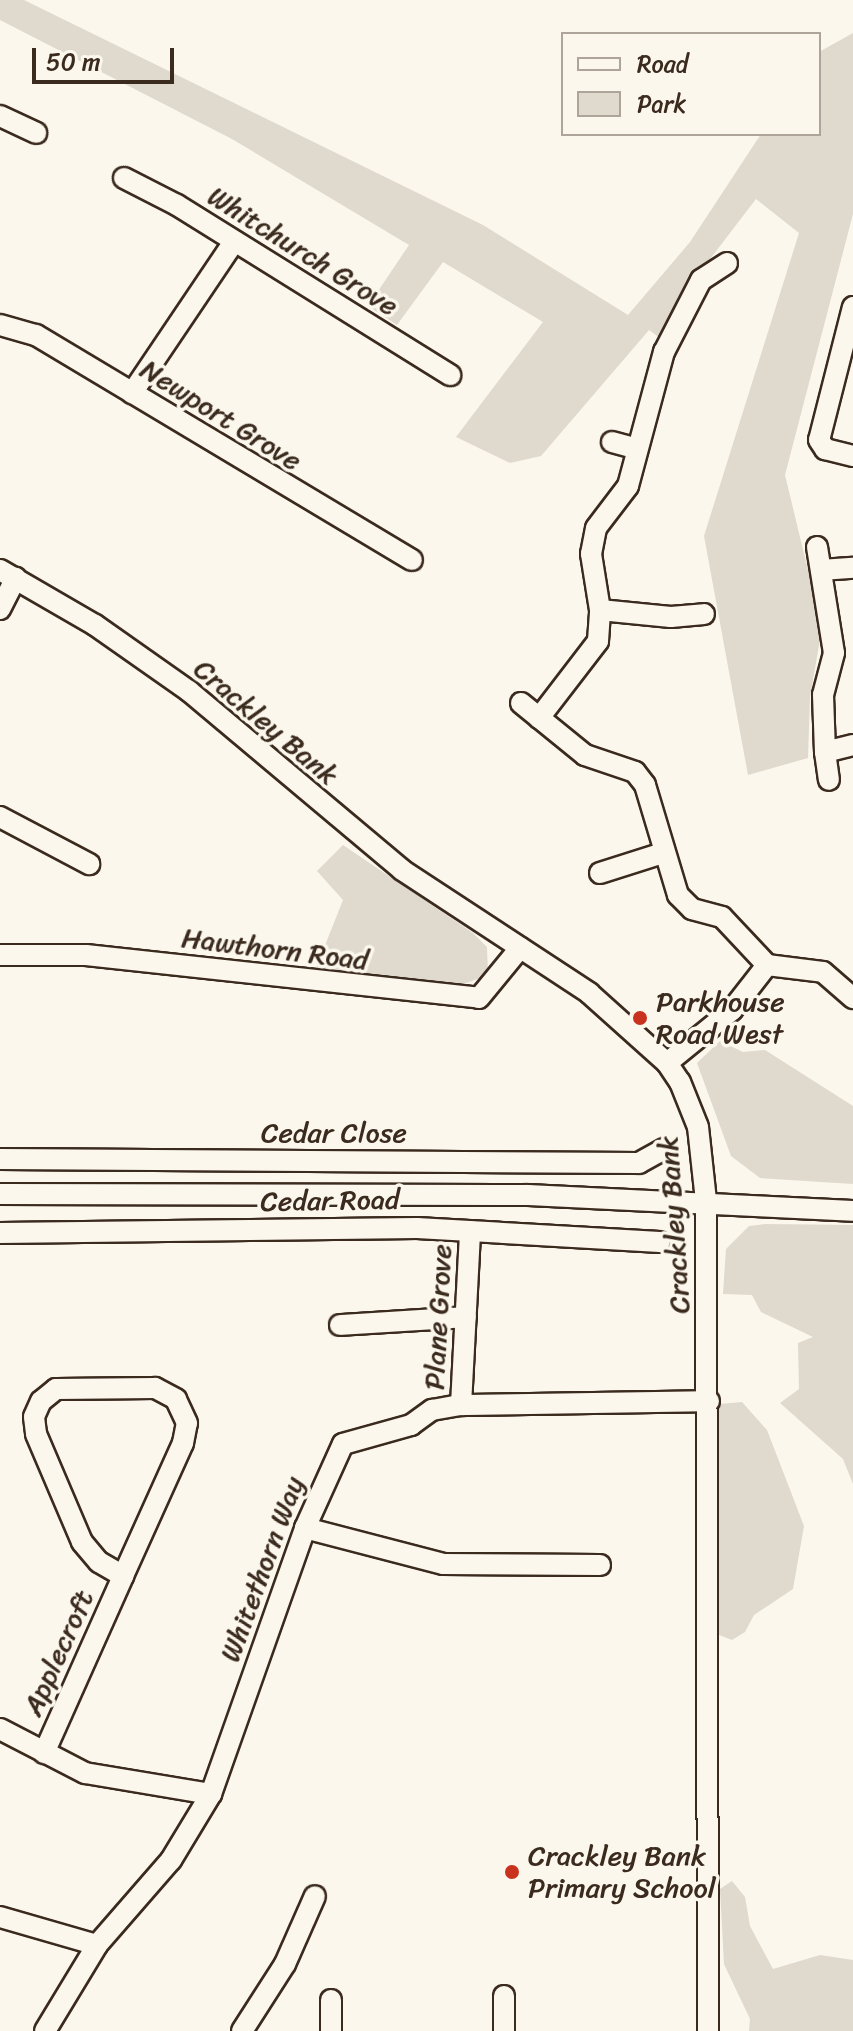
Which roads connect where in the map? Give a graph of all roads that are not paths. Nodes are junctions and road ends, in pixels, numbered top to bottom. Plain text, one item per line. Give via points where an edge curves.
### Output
1 (0, 116) edge
2 (36, 133) dead end
3 (124, 178) dead end
4 (233, 243) junction
5 (727, 263) dead end
6 (853, 307) edge
7 (0, 325) edge
8 (450, 375) dead end
9 (132, 393) junction
10 (612, 442) dead end
11 (634, 448) junction
12 (853, 456) edge
13 (817, 547) dead end
14 (412, 560) dead end
15 (853, 568) edge
16 (821, 570) junction
17 (8, 574) edge
18 (0, 609) edge
19 (600, 610) junction
20 (704, 614) dead end
21 (521, 703) dead end
22 (539, 718) junction
23 (853, 745) edge
24 (825, 752) junction
25 (829, 780) dead end
26 (0, 817) edge
27 (663, 853) junction
28 (89, 864) dead end
29 (600, 873) dead end
30 (520, 948) junction
31 (0, 955) edge
32 (767, 965) junction
33 (853, 998) edge
34 (667, 1063) junction
35 (664, 1149) dead end
36 (0, 1159) edge
37 (246, 1160) junction
38 (0, 1194) edge
39 (245, 1194) junction
40 (706, 1201) junction
41 (853, 1211) edge
42 (470, 1231) junction
43 (0, 1233) edge
44 (650, 1235) dead end
45 (466, 1317) junction
46 (340, 1325) dead end
47 (709, 1401) junction
48 (461, 1405) junction
49 (305, 1528) junction
50 (600, 1565) dead end
51 (123, 1576) junction
52 (0, 1729) edge
53 (44, 1753) junction
54 (211, 1794) junction
55 (315, 1896) dead end
56 (0, 1917) edge
57 (97, 1945) junction
58 (504, 1996) dead end
59 (331, 2000) dead end
60 (45, 2031) edge
61 (242, 2031) edge
62 (331, 2031) edge
63 (504, 2031) edge
64 (708, 2031) edge

1 - 2 street
3 - 4 street, Whitchurch Grove
4 - 8 street, Whitchurch Grove
4 - 9 street
5 - 11 street via 701,280 664,352
6 - 12 street via 819,440 825,449
7 - 9 street, Newport Grove via 36,335
9 - 14 street, Newport Grove
10 - 11 street
11 - 19 street via 628,486 596,528 593,541
13 - 16 street
15 - 16 street
16 - 24 street via 834,653 822,704
17 - 18 street
17 - 30 street, Crackley Bank via 189,691 402,870
19 - 20 street via 671,617
19 - 22 street via 598,641
21 - 22 street
22 - 27 street via 585,755 635,772 645,785
23 - 24 street
24 - 25 street
26 - 28 street
27 - 29 street
27 - 32 street via 684,903 722,917
30 - 31 street, Hawthorn Road via 479,998 86,955
30 - 34 street, Crackley Bank via 589,993
32 - 33 street via 823,972
32 - 34 street via 732,1010
34 - 40 street, Crackley Bank via 698,1127
35 - 37 street, Cedar Close via 639,1163
36 - 37 street, Cedar Close
37 - 39 street, Cedar Road
38 - 39 street, Cedar Road
39 - 40 street, Cedar Road
40 - 41 street
40 - 47 street, Crackley Bank
42 - 43 street, Cedar Road
42 - 44 street, Cedar Road
42 - 45 street, Plane Grove
45 - 46 street
45 - 48 street, Plane Grove
47 - 48 street, Whitethorn Way
47 - 64 street, Crackley Bank
48 - 49 street, Whitethorn Way via 432,1410 411,1425 343,1444
49 - 50 street via 443,1564
49 - 54 street, Whitethorn Way
51 - 51 street, Applecroft via 187,1423 176,1399 155,1388 56,1389 41,1401 34,1417 36,1434 82,1542 99,1562
51 - 53 street, Applecroft
52 - 53 street
53 - 54 street via 85,1773
54 - 57 street, Whitethorn Way via 171,1860
55 - 61 street via 285,1964
56 - 57 street
57 - 60 street, Whitethorn Way
58 - 63 street
59 - 62 street

